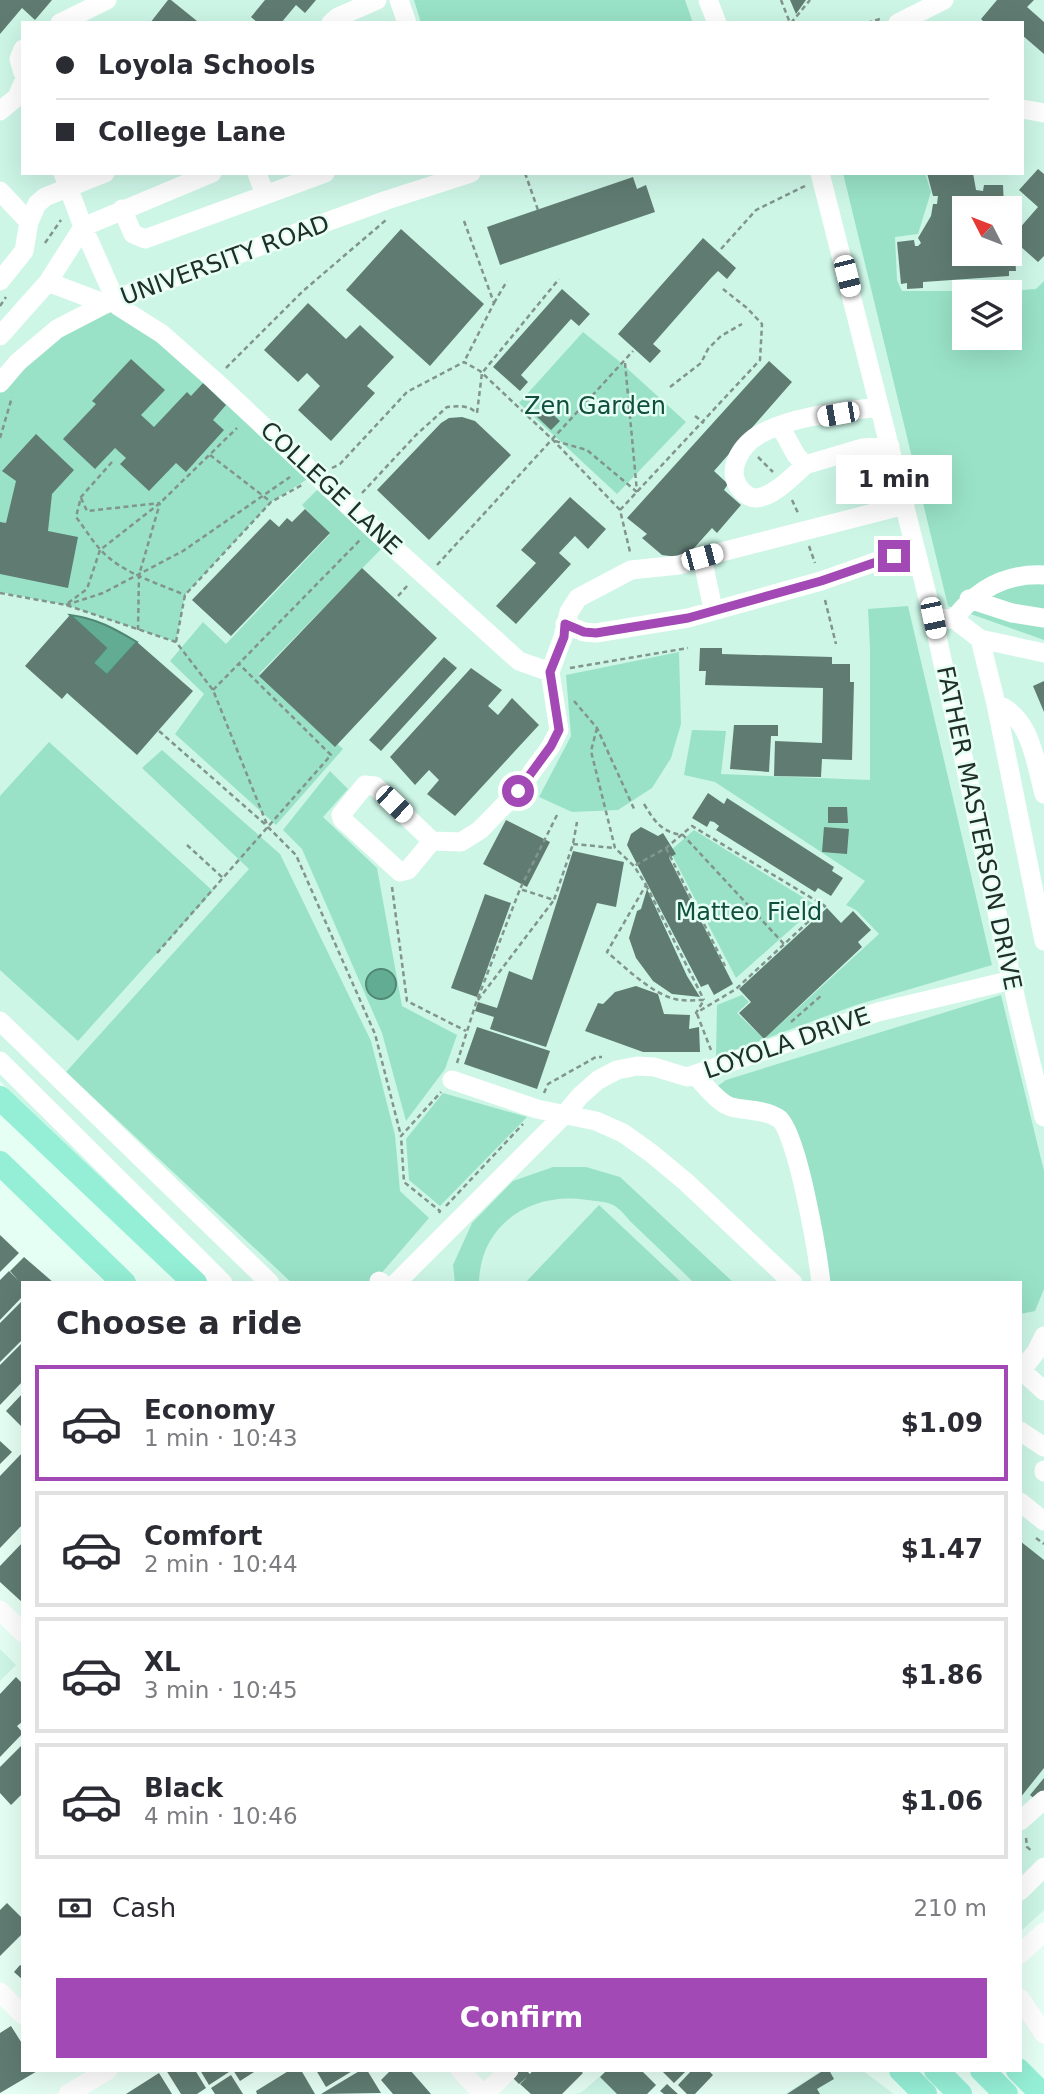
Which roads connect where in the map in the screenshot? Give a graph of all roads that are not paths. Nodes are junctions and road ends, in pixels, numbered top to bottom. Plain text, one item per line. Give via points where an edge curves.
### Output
1 (107, 0) edge
2 (377, 0) edge
3 (399, 0) edge
4 (708, 0) edge
5 (944, 0) edge
6 (361, 16) edge
7 (64, 21) edge
8 (333, 21) edge
9 (406, 21) edge
10 (716, 21) edge
11 (904, 21) edge
12 (21, 88) edge
13 (1024, 110) edge
14 (0, 111) edge
15 (1044, 113) edge
16 (96, 175) edge
17 (207, 175) edge
18 (258, 175) edge
19 (320, 175) edge
20 (460, 175) edge
21 (821, 175) edge
22 (66, 181) edge
23 (0, 191) edge
24 (265, 195) junction
25 (122, 209) junction
26 (29, 222) junction
27 (83, 227) junction
28 (0, 281) edge
29 (48, 282) junction
30 (110, 302) junction
31 (0, 336) edge
32 (6, 389) edge
33 (879, 407) junction
34 (780, 426) junction
35 (890, 446) junction
36 (805, 465) junction
37 (905, 505) junction
38 (915, 548) junction
39 (702, 557) junction
40 (1044, 575) edge
41 (969, 600) junction
42 (713, 609) junction
43 (933, 618) junction
44 (1044, 618) edge
45 (954, 620) junction
46 (565, 624) junction
47 (980, 639) junction
48 (1044, 653) edge
49 (550, 672) junction
50 (996, 704) junction
51 (1044, 794) edge
52 (432, 841) junction
53 (1044, 941) edge
54 (1012, 980) junction
55 (0, 1021) edge
56 (0, 1061) edge
57 (1039, 1066) edge
58 (695, 1075) junction
59 (452, 1080) road end
60 (0, 1098) edge
61 (564, 1115) junction
62 (1044, 1118) edge
63 (0, 1163) edge
64 (122, 1281) edge
65 (193, 1281) edge
66 (221, 1281) edge
67 (268, 1281) edge
68 (387, 1281) edge
69 (791, 1281) edge
70 (821, 1281) edge
71 (1044, 1336) edge
72 (1022, 1369) edge
73 (1022, 1371) edge
74 (1044, 1391) edge
75 (1022, 1432) edge
76 (1044, 1447) edge
77 (1022, 1505) edge
78 (1039, 1528) edge
79 (0, 1610) edge
80 (21, 1631) edge
81 (1044, 1800) edge
82 (1023, 1829) edge
83 (1034, 1865) edge
84 (1022, 1887) edge
85 (1044, 1932) edge
86 (1022, 1952) edge
87 (0, 1993) edge
88 (1022, 2001) edge
89 (21, 2013) edge
90 (1044, 2034) edge
91 (100, 2072) edge
92 (462, 2072) edge
93 (507, 2072) edge
94 (903, 2072) edge
95 (938, 2072) edge
96 (984, 2072) edge
97 (1020, 2072) edge
98 (81, 2077) edge
99 (68, 2094) edge
100 (484, 2094) edge
101 (925, 2094) edge
102 (960, 2094) edge
103 (1006, 2094) edge
104 (1042, 2094) edge

1 - 7 street
2 - 6 street
3 - 9 street
4 - 10 street
5 - 11 street
6 - 8 street
12 - 14 street
13 - 15 street
16 - 22 street
17 - 25 street
18 - 24 street
19 - 24 street
20 - 30 street, UNIVERSITY ROAD
21 - 33 street, FATHER MASTERSON DRIVE
22 - 26 street via 37,204
22 - 27 street
23 - 26 street
24 - 25 street via 145,239 133,234
25 - 27 street
26 - 28 street via 24,251
27 - 29 street
27 - 30 street
29 - 30 street
29 - 31 street
30 - 32 street, UNIVERSITY ROAD via 57,329 18,362
30 - 49 street, COLLEGE LANE via 162,334 519,661
33 - 34 street
33 - 35 street, FATHER MASTERSON DRIVE
34 - 36 street
34 - 36 street via 761,433 740,453 733,471 739,487 752,498 759,497
35 - 36 street via 862,448
35 - 37 street, FATHER MASTERSON DRIVE
37 - 38 street, FATHER MASTERSON DRIVE
37 - 39 street
38 - 42 street via 821,581
38 - 43 street, FATHER MASTERSON DRIVE
39 - 42 street
39 - 46 street via 679,565 631,570 609,580 578,598
40 - 41 street via 1021,575 992,585
41 - 44 street
41 - 45 street
42 - 46 street via 688,618 596,633
43 - 45 street
43 - 54 street, FATHER MASTERSON DRIVE
45 - 47 street
46 - 49 street
47 - 48 street
47 - 50 street
49 - 52 street via 559,730 542,760 480,830 461,842
50 - 51 street via 1009,709 1021,722
50 - 53 street
52 - 52 street via 375,786 366,785 345,808 342,819 400,872
54 - 57 street, FATHER MASTERSON DRIVE
54 - 58 street, LOYOLA DRIVE via 878,1012
55 - 67 street
56 - 66 street
57 - 62 street, FATHER MASTERSON DRIVE
58 - 61 street, LOYOLA DRIVE via 654,1067 617,1070 598,1080
58 - 70 street via 728,1106 775,1116 786,1124
59 - 61 street
60 - 65 main road
61 - 68 street, LOYOLA DRIVE
61 - 69 street via 606,1125 652,1153
63 - 64 main road
71 - 72 street
73 - 74 street
75 - 76 street
77 - 78 street
79 - 80 street
81 - 82 street
83 - 84 street
85 - 86 street
87 - 89 street
88 - 90 street
91 - 98 street
92 - 100 street
93 - 100 street
94 - 101 main road
95 - 102 main road
96 - 103 main road
97 - 104 main road
98 - 99 street

